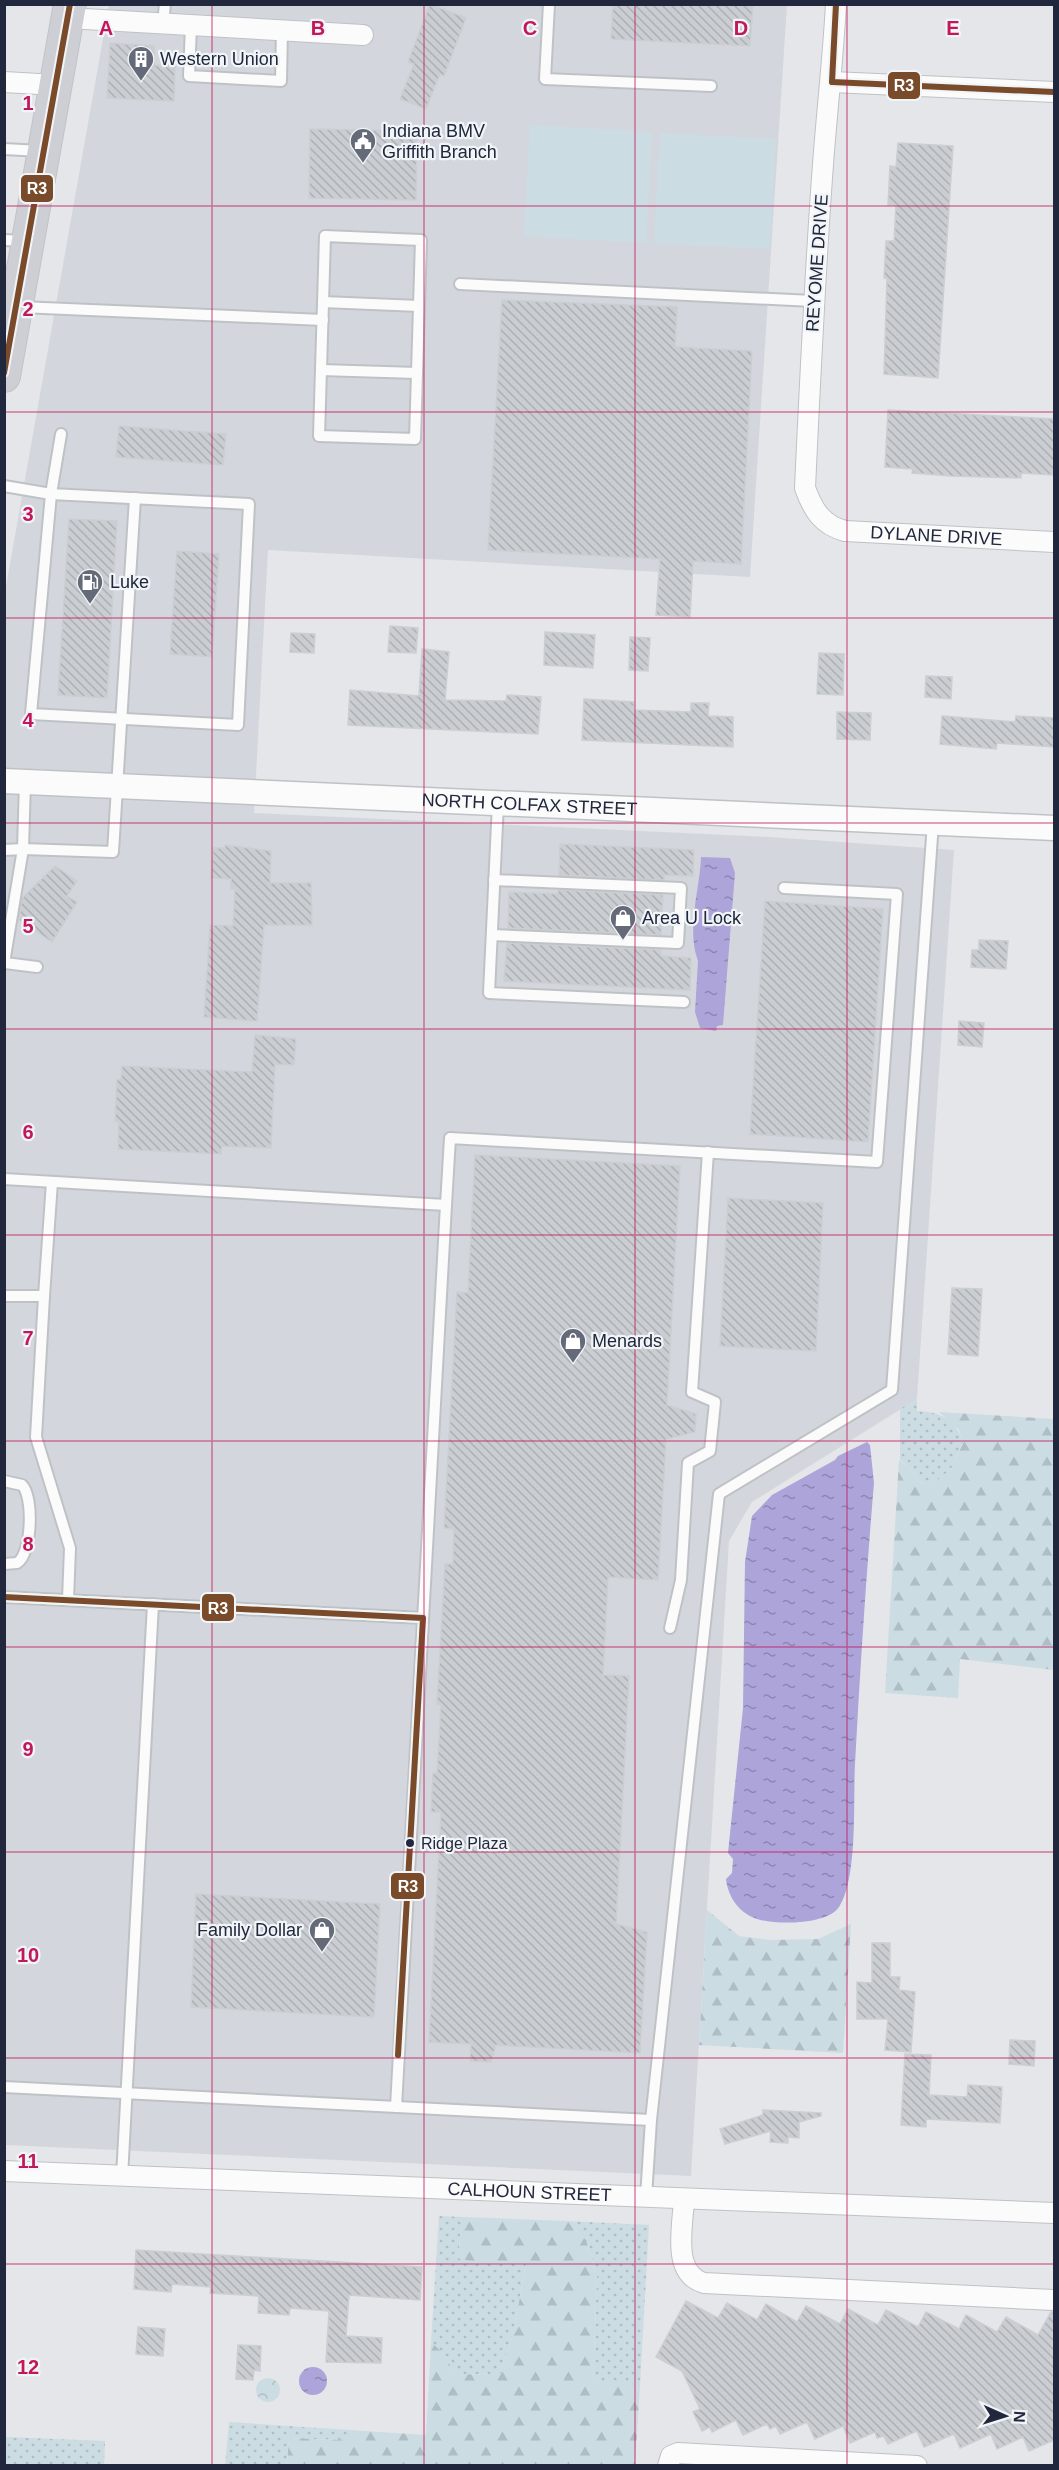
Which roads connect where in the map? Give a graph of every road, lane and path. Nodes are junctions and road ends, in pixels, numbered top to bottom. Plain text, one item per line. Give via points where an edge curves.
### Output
1 (549, 4) edge
2 (836, 4) edge
3 (68, 11) edge
4 (164, 14) edge
5 (191, 25) junction
6 (282, 30) junction
7 (363, 35) dead end
8 (4, 82) edge
9 (832, 82) junction
10 (56, 85) junction
11 (711, 86) dead end
12 (1054, 92) edge
13 (4, 149) edge
14 (44, 151) junction
15 (16, 240) edge
16 (460, 284) dead end
17 (813, 301) junction
18 (323, 302) junction
19 (419, 306) junction
20 (12, 309) edge
21 (323, 320) junction
22 (321, 370) junction
23 (417, 373) junction
24 (4, 376) edge
25 (61, 434) dead end
26 (4, 486) edge
27 (51, 494) junction
28 (135, 498) junction
29 (821, 518) joint
30 (1054, 542) edge
31 (122, 719) junction
32 (15, 781) edge
33 (118, 785) junction
34 (498, 803) junction
35 (933, 823) junction
36 (1054, 828) edge
37 (23, 849) junction
38 (4, 850) edge
39 (494, 880) junction
40 (784, 888) dead end
41 (8, 916) edge
42 (492, 935) junction
43 (5, 963) edge
44 (37, 967) dead end
45 (684, 1002) dead end
46 (708, 1152) junction
47 (4, 1179) edge
48 (52, 1182) junction
49 (446, 1206) junction
50 (4, 1296) edge
51 (44, 1296) junction
52 (4, 1481) edge
53 (4, 1564) edge
54 (4, 1597) edge
55 (68, 1600) junction
56 (153, 1604) junction
57 (423, 1618) junction
58 (670, 1628) dead end
59 (4, 2087) edge
60 (127, 2093) junction
61 (396, 2107) junction
62 (651, 2120) junction
63 (4, 2171) edge
64 (122, 2176) junction
65 (646, 2197) junction
66 (684, 2199) junction
67 (1054, 2213) edge
68 (1054, 2300) edge
69 (670, 2461) edge
70 (916, 2466) edge

1 - 11 lane via 545,79
2 - 9 street, REYOME DRIVE
3 - 4 street
3 - 10 main road
4 - 5 street
5 - 6 street
5 - 6 lane via 189,76 281,81
6 - 7 street
8 - 10 street
9 - 12 street
9 - 17 street, REYOME DRIVE
10 - 14 main road
13 - 14 lane
14 - 15 main road
15 - 20 main road
16 - 17 lane
17 - 29 street, REYOME DRIVE via 805,488 812,508
18 - 19 lane
18 - 19 lane via 325,236 422,240
18 - 21 lane
19 - 23 lane
20 - 21 lane
20 - 24 main road
21 - 22 lane
22 - 23 lane
22 - 23 lane via 319,436 415,440
25 - 27 lane
26 - 27 lane
27 - 28 lane
27 - 31 lane via 31,714
28 - 31 lane
28 - 31 lane via 249,504 238,725
29 - 30 street, DYLANE DRIVE via 846,531
31 - 33 lane
32 - 33 street, NORTH COLFAX STREET
32 - 37 lane
33 - 34 street, NORTH COLFAX STREET
33 - 37 lane via 113,852
34 - 35 street, NORTH COLFAX STREET
34 - 39 lane
35 - 36 street, NORTH COLFAX STREET
35 - 62 lane via 892,1390 719,1494
37 - 38 lane
37 - 41 lane
39 - 42 lane
39 - 42 lane via 681,888 678,944
40 - 46 lane via 897,894 877,1162
41 - 43 lane
42 - 45 lane via 489,993
43 - 44 lane
46 - 49 lane via 450,1138
46 - 58 lane via 692,1392 715,1402 710,1450 688,1462 681,1580
47 - 48 lane
48 - 49 lane
48 - 51 lane
49 - 57 lane
50 - 51 lane
51 - 55 lane via 36,1437 70,1548
52 - 53 lane via 22,1485 30,1500 25,1554 17,1563
54 - 55 lane
55 - 56 lane
56 - 57 lane
56 - 60 lane
57 - 61 lane
59 - 60 lane
60 - 61 lane
60 - 64 lane
61 - 62 lane
62 - 65 lane
63 - 64 street, CALHOUN STREET
64 - 65 street, CALHOUN STREET
65 - 66 street, CALHOUN STREET
66 - 67 street, CALHOUN STREET
66 - 68 street via 682,2258 689,2276 696,2280 713,2284
69 - 70 street via 678,2453

